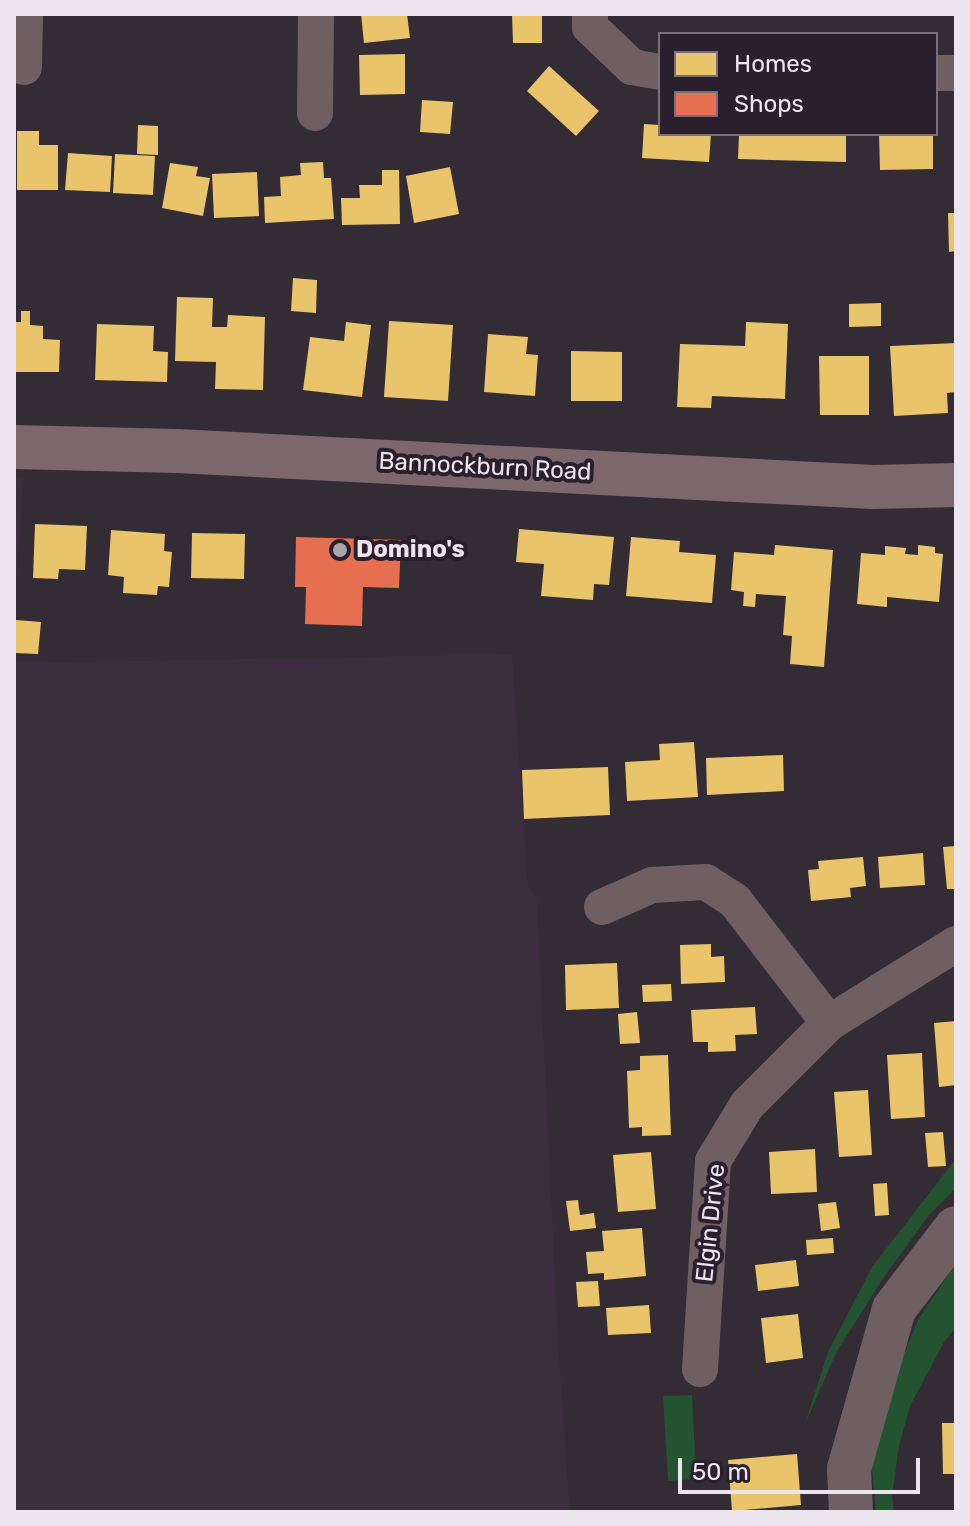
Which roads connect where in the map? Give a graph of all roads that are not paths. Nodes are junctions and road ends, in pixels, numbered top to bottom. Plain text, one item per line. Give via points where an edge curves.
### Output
1 (25, 14) edge
2 (316, 14) edge
3 (590, 14) edge
4 (24, 67) dead end
5 (658, 72) edge
6 (315, 113) dead end
7 (14, 447) edge
8 (956, 485) edge
9 (602, 907) dead end
10 (956, 944) edge
11 (829, 1023) junction
12 (956, 1228) edge
13 (700, 1369) dead end
14 (851, 1512) edge

1 - 4 street
2 - 6 street
3 - 5 street via 590,27 632,67
7 - 8 main road, Bannockburn Road via 873,487
9 - 11 street via 652,885 706,882 735,901
10 - 11 street, Elgin Drive
11 - 13 street, Elgin Drive via 747,1105 713,1161
12 - 14 street via 894,1309 849,1469

